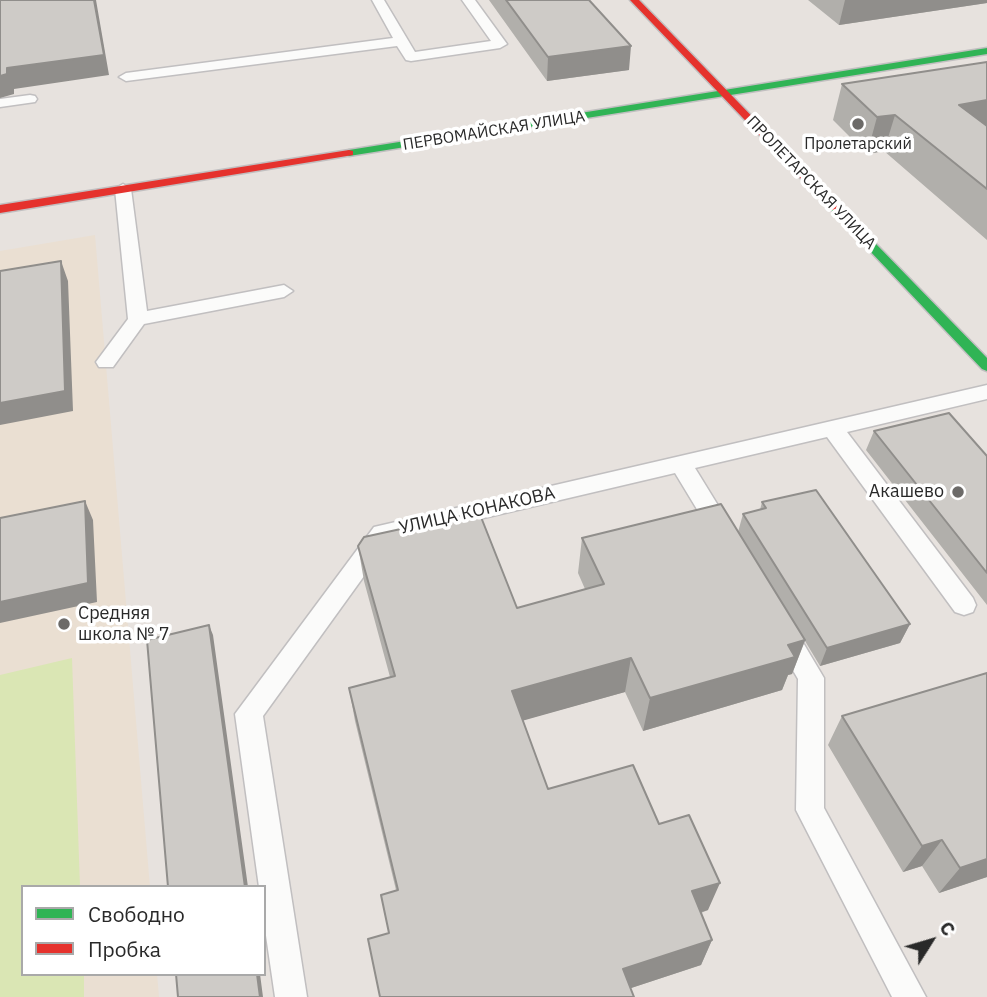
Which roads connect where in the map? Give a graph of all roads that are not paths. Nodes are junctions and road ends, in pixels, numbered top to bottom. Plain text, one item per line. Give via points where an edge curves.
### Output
1 (378, 0) edge
2 (468, 0) edge
3 (634, 0) edge
4 (401, 41) junction
5 (987, 51) edge
6 (126, 77) dead end
7 (725, 94) junction
8 (30, 99) dead end
9 (0, 103) edge
10 (123, 189) junction
11 (0, 209) edge
12 (284, 291) dead end
13 (138, 319) junction
14 (106, 362) dead end
15 (987, 366) edge
16 (987, 392) edge
17 (832, 428) junction
18 (681, 464) junction
19 (739, 559) edge
20 (964, 606) dead end
21 (768, 607) edge
22 (291, 997) edge
23 (910, 997) edge

1 - 4 lane
2 - 4 lane via 500,44 411,57
3 - 7 main road, ПРОЛЕТАРСКАЯ УЛИЦА
4 - 6 lane
5 - 7 main road, ПЕРВОМАЙСКАЯ УЛИЦА
7 - 10 main road, ПЕРВОМАЙСКАЯ УЛИЦА
7 - 15 main road, ПРОЛЕТАРСКАЯ УЛИЦА
8 - 9 lane
10 - 11 main road, ПЕРВОМАЙСКАЯ УЛИЦА
10 - 13 lane
12 - 13 lane
13 - 14 lane
16 - 17 lane, УЛИЦА КОНАКОВА
17 - 18 lane, УЛИЦА КОНАКОВА
17 - 20 lane
18 - 19 lane
18 - 22 lane, УЛИЦА КОНАКОВА via 383,533 249,714
21 - 23 lane via 811,678 810,810

